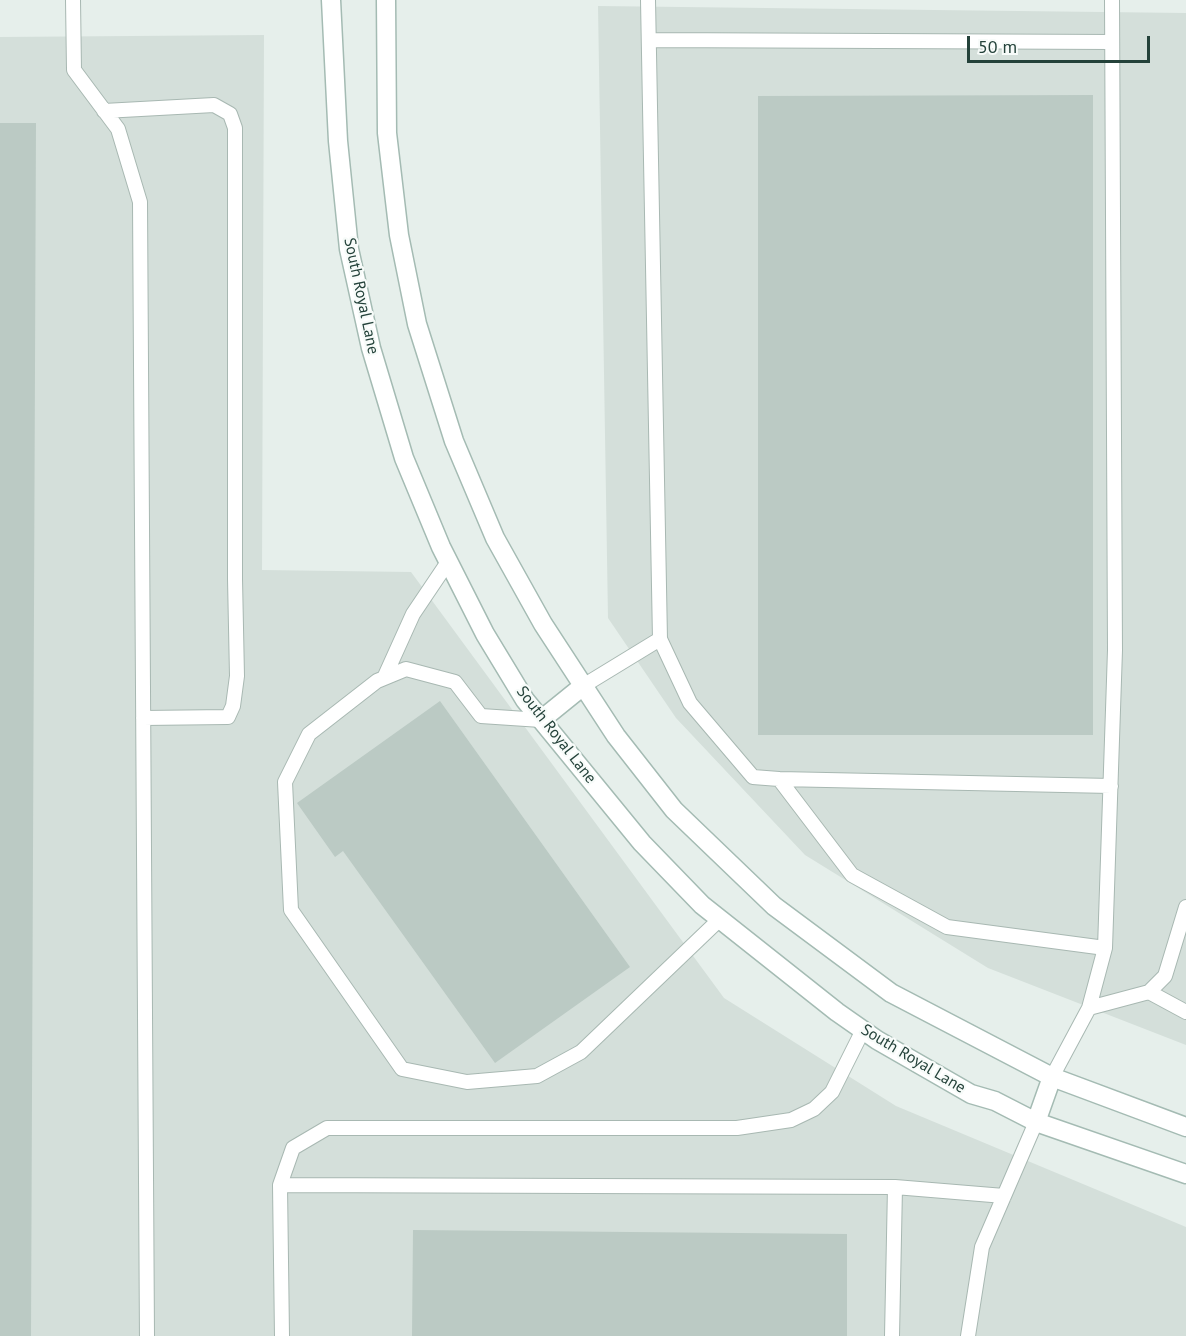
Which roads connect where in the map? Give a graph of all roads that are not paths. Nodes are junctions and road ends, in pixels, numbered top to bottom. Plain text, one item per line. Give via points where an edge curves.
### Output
1 (73, 0) edge
2 (331, 0) edge
3 (386, 0) edge
4 (648, 0) edge
5 (1112, 0) edge
6 (649, 40) junction
7 (1112, 42) junction
8 (104, 111) junction
9 (448, 562) junction
10 (660, 639) junction
11 (385, 676) junction
12 (583, 686) junction
13 (143, 718) junction
14 (541, 720) junction
15 (779, 779) junction
16 (1111, 786) junction
17 (1186, 907) edge
18 (720, 919) junction
19 (1105, 948) junction
20 (1149, 992) junction
21 (1089, 1008) junction
22 (1186, 1012) edge
23 (863, 1030) junction
24 (1052, 1077) junction
25 (1036, 1122) junction
26 (1186, 1127) edge
27 (1186, 1174) edge
28 (280, 1185) junction
29 (895, 1188) junction
30 (1004, 1196) junction
31 (147, 1336) edge
32 (282, 1336) edge
33 (892, 1336) edge
34 (968, 1336) edge

1 - 8 lane via 74,70
2 - 9 main road, South Royal Lane via 338,141 349,249 371,348 404,458
3 - 12 main road via 387,133 399,235 417,324 454,441 495,538
4 - 6 lane
5 - 7 lane
6 - 7 lane
6 - 10 lane
7 - 16 lane via 1115,650
8 - 13 lane via 118,129 140,202
8 - 13 lane via 214,105 230,114 235,128 237,676 233,706 228,717
9 - 11 lane via 412,614
9 - 14 main road, South Royal Lane via 485,634
10 - 12 lane
10 - 15 lane via 690,704 753,777
11 - 14 lane via 406,669 456,682 481,716
11 - 18 lane via 309,734 285,782 287,848 291,910 402,1069 467,1082 537,1076 581,1052
12 - 14 main road
12 - 24 main road via 674,810 774,906 891,993
13 - 31 lane
14 - 18 main road, South Royal Lane via 642,843
15 - 16 lane
15 - 19 lane via 852,874 947,927
16 - 19 lane
17 - 20 lane via 1165,976
18 - 23 main road, South Royal Lane
19 - 21 lane
20 - 21 lane
20 - 22 lane
21 - 24 lane
23 - 25 main road, South Royal Lane via 970,1094 995,1101
23 - 28 lane via 832,1092 814,1109 791,1120 737,1128 327,1128 292,1148
24 - 25 main road
24 - 26 main road
25 - 27 main road, South Royal Lane
25 - 30 lane
28 - 29 lane
28 - 32 lane
29 - 30 lane
29 - 33 lane
30 - 34 lane via 982,1247

